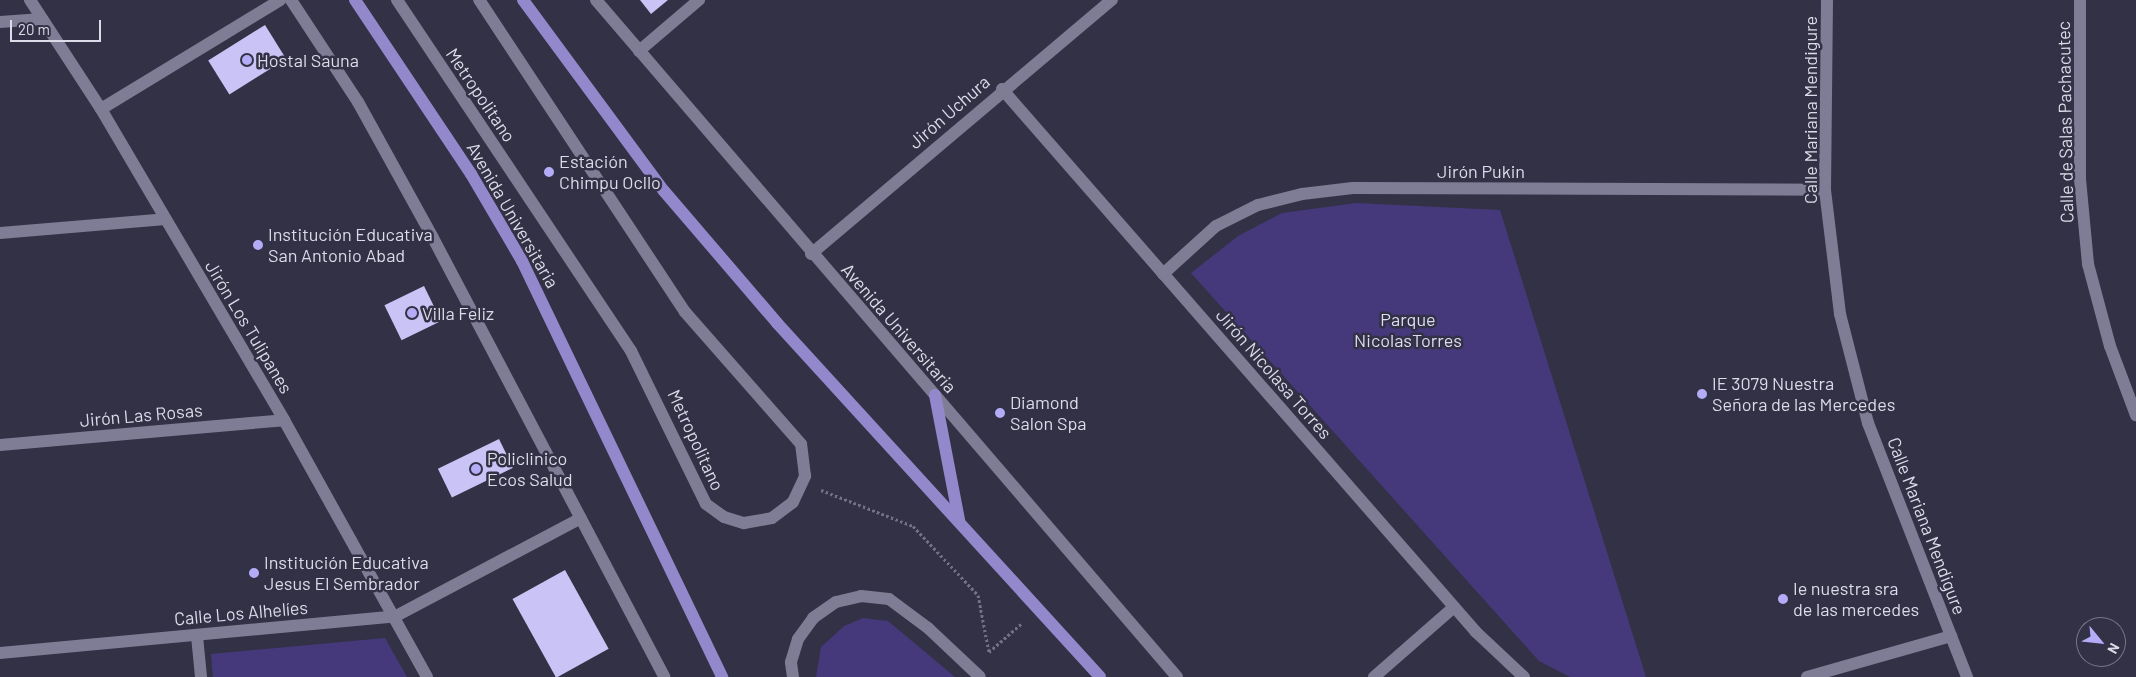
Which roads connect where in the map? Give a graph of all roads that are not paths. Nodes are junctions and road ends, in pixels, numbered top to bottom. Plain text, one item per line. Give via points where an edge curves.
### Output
1 (30, 0) edge
2 (280, 0) edge
3 (291, 0) edge
4 (355, 0) edge
5 (396, 0) edge
6 (479, 0) edge
7 (523, 0) edge
8 (596, 0) edge
9 (699, 0) edge
10 (1112, 0) edge
11 (1827, 0) edge
12 (2080, 0) edge
13 (42, 18) junction
14 (0, 22) edge
15 (638, 51) junction
16 (1002, 89) junction
17 (101, 109) junction
18 (1825, 190) junction
19 (166, 219) junction
20 (0, 233) edge
21 (811, 254) junction
22 (1163, 274) junction
23 (935, 395) junction
24 (2136, 415) edge
25 (284, 420) junction
26 (0, 445) edge
27 (581, 518) junction
28 (959, 520) junction
29 (1454, 607) junction
30 (396, 616) junction
31 (197, 636) junction
32 (1951, 636) junction
33 (0, 653) edge
34 (201, 677) edge
35 (427, 677) edge
36 (664, 677) edge
37 (722, 677) edge
38 (793, 677) edge
39 (980, 677) edge
40 (1100, 677) edge
41 (1177, 677) edge
42 (1374, 677) edge
43 (1524, 677) edge
44 (1807, 677) edge
45 (1967, 677) edge

1 - 13 street, Jirón Los Tulipanes
2 - 17 street
3 - 27 street via 358,102
4 - 37 main road, Avenida Universitaria via 471,174 522,261
5 - 6 street, Metropolitano via 631,352 706,504 724,517 744,523 772,518 793,502 805,476 801,444 685,312
7 - 28 main road via 664,191 777,323
8 - 15 street, Avenida Universitaria
9 - 15 street
10 - 16 street, Jirón Uchura
11 - 18 street, Calle Mariana Mendigure
12 - 24 street, Calle de Salas Pachacutec via 2080,179 2088,264 2110,346
13 - 14 street
13 - 17 street, Jirón Los Tulipanes
15 - 21 street, Avenida Universitaria
16 - 21 street, Jirón Uchura
16 - 22 street, Jirón Nicolasa Torres
17 - 19 street, Jirón Los Tulipanes
18 - 22 street, Jirón Pukin via 1353,188 1302,194 1258,205 1216,226
18 - 32 street, Calle Mariana Mendigure via 1840,314 1868,423
19 - 20 street
19 - 25 street, Jirón Los Tulipanes
21 - 23 street, Avenida Universitaria
22 - 29 street, Jirón Nicolasa Torres
23 - 28 main road
23 - 41 street, Avenida Universitaria
25 - 26 street, Jirón Las Rosas
25 - 30 street, Jirón Los Tulipanes
27 - 30 street, Calle Los Alhelíes
27 - 36 street
28 - 40 main road
29 - 42 street
29 - 43 street, Jirón Nicolasa Torres
30 - 31 street, Calle Los Alhelíes
30 - 35 street, Jirón Los Tulipanes
31 - 33 street, Calle Los Alhelíes
31 - 34 street
32 - 44 street
32 - 45 street, Calle Mariana Mendigure
38 - 39 street via 791,662 798,639 812,618 836,602 860,596 889,599 928,628

